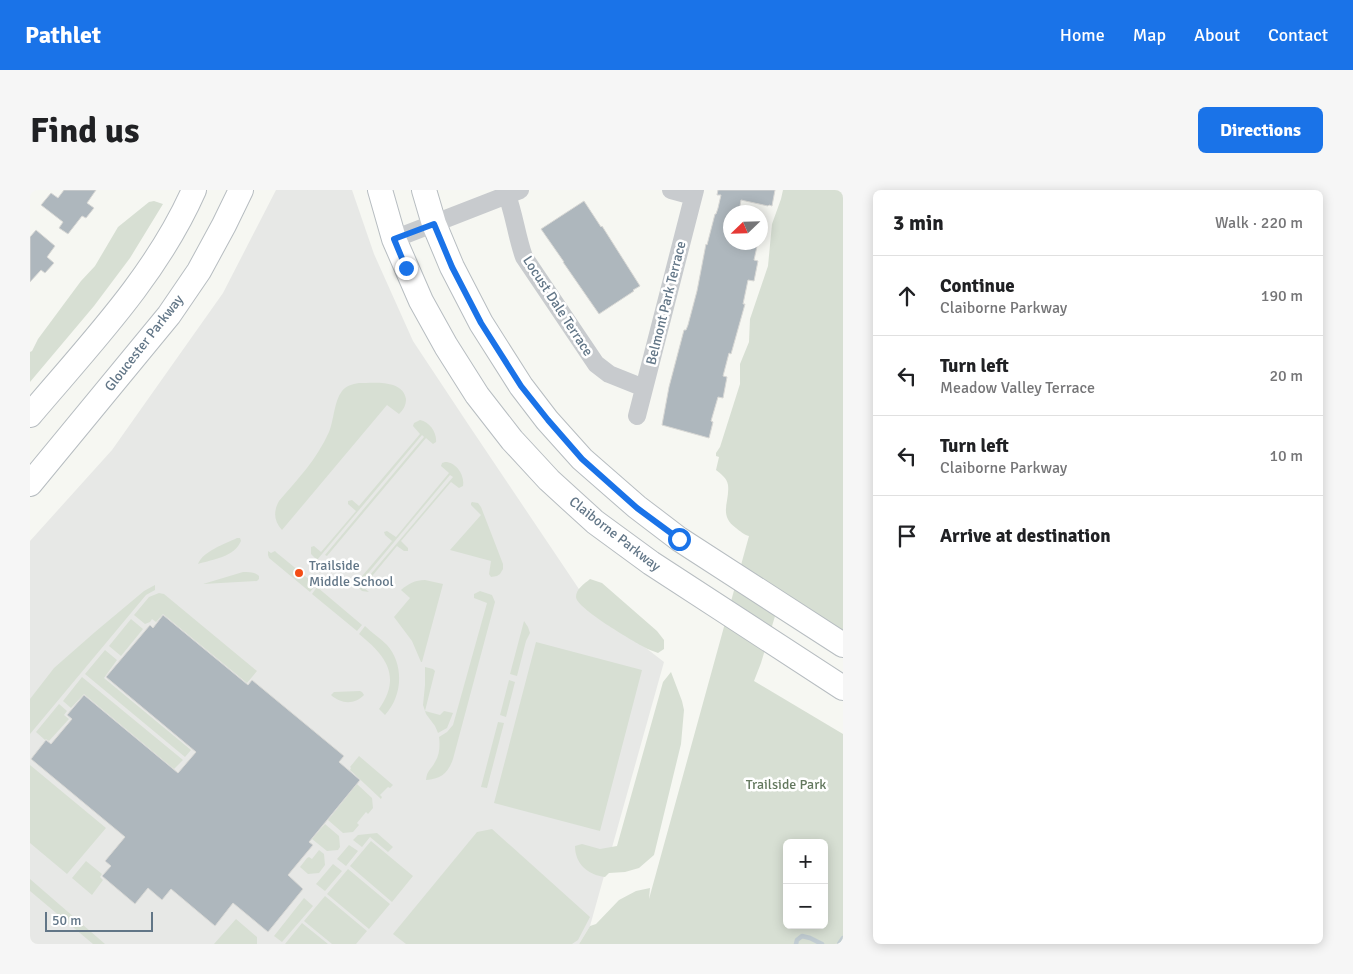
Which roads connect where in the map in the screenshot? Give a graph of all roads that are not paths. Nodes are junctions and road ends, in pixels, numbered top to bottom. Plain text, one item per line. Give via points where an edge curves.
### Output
1 (194, 190) edge
2 (241, 190) edge
3 (380, 190) edge
4 (424, 190) edge
5 (671, 190) edge
6 (511, 192) edge
7 (694, 193) edge
8 (434, 224) junction
9 (394, 239) junction
10 (644, 388) junction
11 (30, 415) edge
12 (637, 416) dead end
13 (30, 484) edge
14 (843, 645) edge
15 (843, 688) edge

1 - 11 main road via 160,252 123,306
2 - 13 main road, Gloucester Parkway via 199,271 169,315
3 - 9 main road, Claiborne Parkway
4 - 8 main road
5 - 7 street
6 - 8 street
6 - 10 street, Locust Dale Terrace via 524,257 596,364 609,374
7 - 10 street, Belmont Park Terrace
8 - 9 street
8 - 14 main road via 481,323 521,386 582,459 637,508 679,539
9 - 15 main road, Claiborne Parkway via 421,301 477,395 549,480 596,522 651,563
10 - 12 street, Belmont Park Terrace

